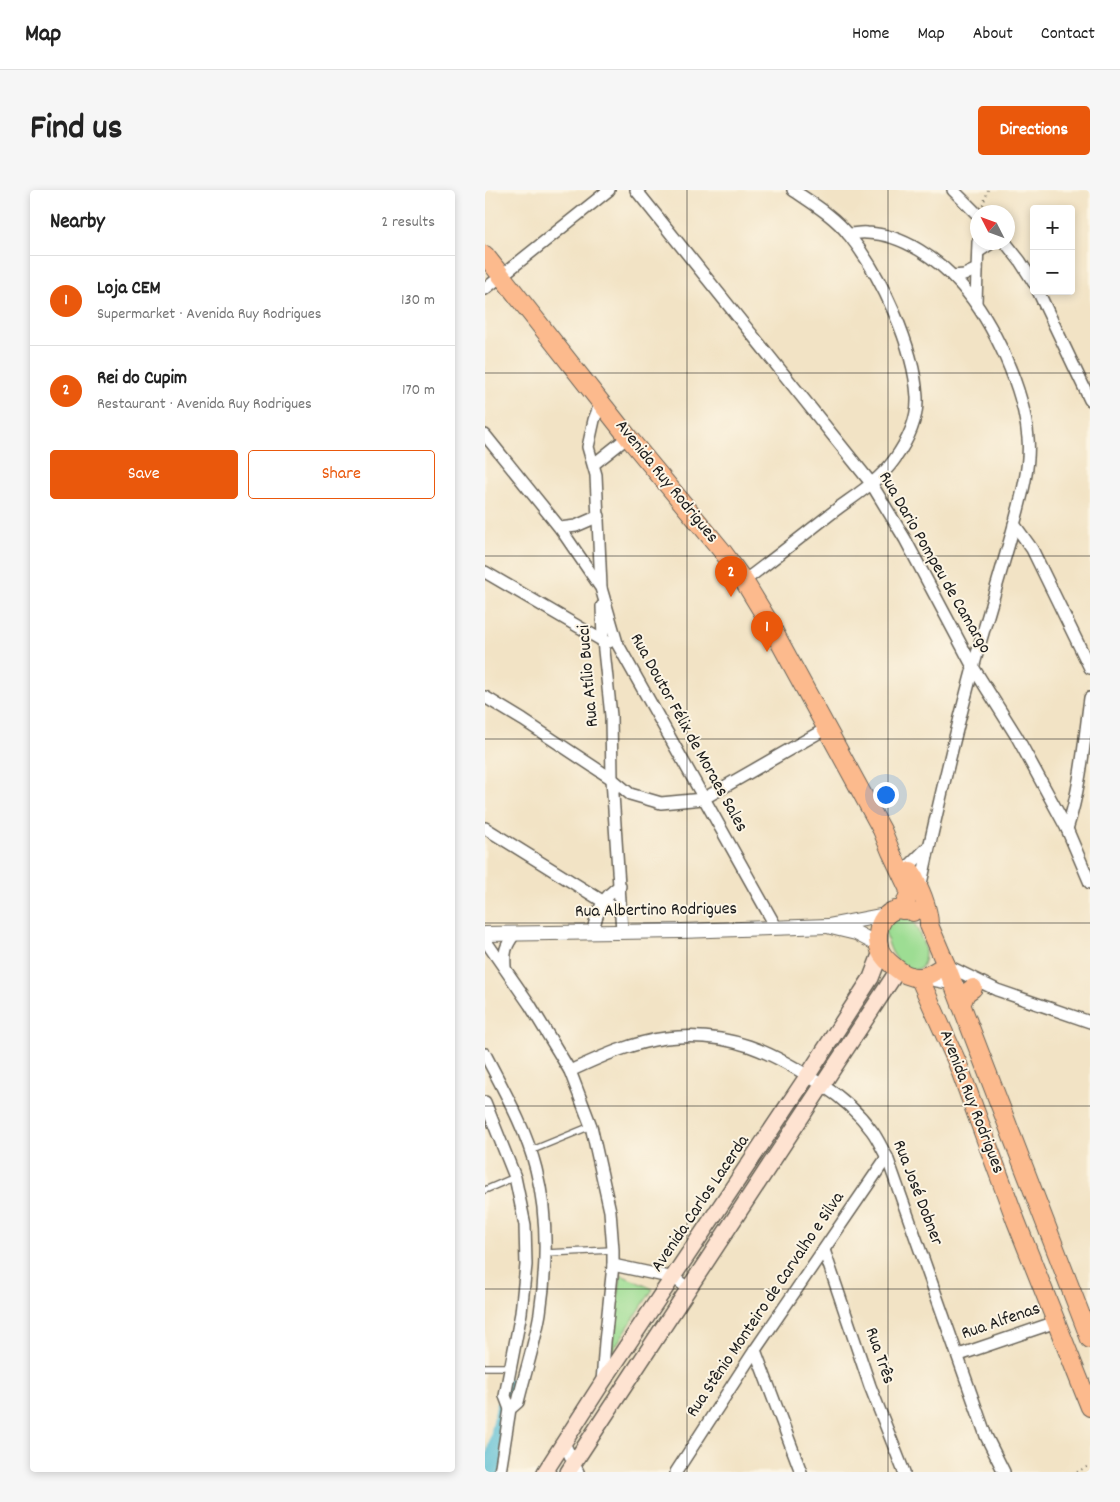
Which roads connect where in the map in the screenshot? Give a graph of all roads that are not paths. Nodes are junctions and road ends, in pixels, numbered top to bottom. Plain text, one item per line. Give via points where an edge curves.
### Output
1 (609, 190) edge
2 (636, 190) edge
3 (793, 190) edge
4 (953, 190) edge
5 (970, 207) edge
6 (848, 234) junction
7 (978, 250) edge
8 (1011, 250) edge
9 (485, 255) edge
10 (977, 269) junction
11 (501, 276) junction
12 (953, 276) junction
13 (1030, 277) edge
14 (485, 289) edge
15 (1041, 295) edge
16 (976, 302) junction
17 (1090, 400) edge
18 (601, 402) junction
19 (485, 435) edge
20 (628, 436) junction
21 (594, 464) junction
22 (871, 483) junction
23 (599, 516) junction
24 (1014, 524) junction
25 (560, 528) junction
26 (485, 572) edge
27 (744, 582) junction
28 (601, 588) junction
29 (603, 641) junction
30 (617, 643) junction
31 (973, 667) junction
32 (1090, 668) edge
33 (485, 697) edge
34 (1090, 698) edge
35 (827, 728) junction
36 (613, 779) junction
37 (703, 799) junction
38 (485, 828) edge
39 (1067, 829) junction
40 (882, 830) junction
41 (929, 846) junction
42 (909, 866) junction
43 (1090, 883) edge
44 (619, 886) junction
45 (920, 888) junction
46 (603, 902) junction
47 (903, 910) junction
48 (620, 912) junction
49 (885, 915) junction
50 (929, 925) junction
51 (828, 926) junction
52 (776, 927) junction
53 (622, 931) junction
54 (593, 932) junction
55 (515, 933) junction
56 (485, 934) edge
57 (485, 940) edge
58 (880, 948) junction
59 (946, 965) junction
60 (505, 968) junction
61 (898, 970) junction
62 (919, 977) junction
63 (953, 984) junction
64 (973, 988) junction
65 (997, 990) junction
66 (961, 1005) junction
67 (1090, 1022) edge
68 (485, 1054) edge
69 (570, 1071) junction
70 (808, 1075) junction
71 (823, 1085) junction
72 (485, 1102) edge
73 (591, 1126) junction
74 (530, 1151) junction
75 (887, 1158) junction
76 (515, 1178) junction
77 (485, 1190) edge
78 (613, 1250) junction
79 (824, 1250) junction
80 (545, 1253) junction
81 (613, 1266) junction
82 (674, 1278) junction
83 (688, 1288) junction
84 (1056, 1322) junction
85 (1087, 1327) edge
86 (755, 1350) junction
87 (959, 1355) junction
88 (485, 1367) edge
89 (510, 1367) junction
90 (602, 1383) junction
91 (1090, 1407) edge
92 (510, 1409) junction
93 (564, 1443) junction
94 (573, 1469) edge
95 (500, 1472) edge
96 (545, 1472) edge
97 (676, 1472) edge
98 (801, 1472) edge
99 (904, 1472) edge
100 (1003, 1472) edge

1 - 11 street
2 - 22 street, Rua Dario Pompeu de Camargo
3 - 6 street via 825,212
4 - 5 street
6 - 12 street via 868,233 909,245 938,262
6 - 22 street via 881,285 894,314 907,347 917,398 909,437 893,462
7 - 10 street
8 - 13 street
9 - 11 main road, Avenida Ruy Rodrigues
10 - 12 street
10 - 16 street
11 - 14 street
11 - 18 main road, Avenida Ruy Rodrigues
12 - 16 street
15 - 17 street
16 - 24 street via 995,334 1017,385 1028,439 1022,494
18 - 20 main road, Avenida Ruy Rodrigues
18 - 21 street, Rua Atílio Bucci via 589,440
19 - 25 street, Rua Doutor Félix de Moraes Sales
20 - 21 street
20 - 27 main road, Avenida Ruy Rodrigues
21 - 23 street, Rua Atílio Bucci
22 - 27 street
22 - 31 street, Rua Dario Pompeu de Camargo via 905,539
23 - 25 street
23 - 28 street, Rua Atílio Bucci
24 - 31 street
24 - 32 street via 1032,549
25 - 28 street, Rua Doutor Félix de Moraes Sales
26 - 29 street
27 - 35 main road, Avenida Ruy Rodrigues
28 - 29 street, Rua Atílio Bucci
28 - 30 street, Rua Doutor Félix de Moraes Sales
29 - 30 street
29 - 36 street, Rua Atílio Bucci via 611,716
30 - 37 street, Rua Doutor Félix de Moraes Sales
31 - 39 street, Rua Dario Pompeu de Camargo via 1017,737
31 - 41 street
33 - 36 street
34 - 39 street via 1078,790
35 - 37 street
35 - 40 main road, Avenida Ruy Rodrigues
36 - 37 street via 630,794 653,802
36 - 44 street, Rua Atílio Bucci
37 - 52 street, Rua Doutor Félix de Moraes Sales
38 - 46 street
39 - 43 street, Rua Dario Pompeu de Camargo
40 - 42 main road, Avenida Ruy Rodrigues
40 - 47 main road, Avenida Ruy Rodrigues via 908,888
41 - 42 street
41 - 45 street
42 - 45 main road, Avenida Ruy Rodrigues
44 - 46 street via 611,890
44 - 48 street, Rua Atílio Bucci
45 - 50 main road, Avenida Ruy Rodrigues
46 - 48 street
46 - 54 street
47 - 49 main road
47 - 50 main road via 917,914
48 - 53 street, Rua Atílio Bucci
49 - 51 street, Rua Albertino Rodrigues
49 - 58 main road via 880,925
50 - 59 main road, Avenida Ruy Rodrigues
51 - 52 street, Rua Albertino Rodrigues
51 - 58 street, Rua Albertino Rodrigues via 857,933
52 - 53 street, Rua Albertino Rodrigues
53 - 54 street, Rua Albertino Rodrigues
54 - 55 street, Rua Albertino Rodrigues
55 - 56 street, Rua Albertino Rodrigues
55 - 60 street via 506,945
57 - 60 street
58 - 61 main road
58 - 70 main road, Avenida Carlos Lacerda via 871,978
59 - 62 main road
59 - 63 main road, Avenida Ruy Rodrigues
59 - 65 street
60 - 69 street
61 - 62 main road
61 - 71 main road, Avenida Carlos Lacerda
62 - 63 street
62 - 84 main road, Avenida Ruy Rodrigues via 957,1062
63 - 64 street
63 - 66 main road, Avenida Ruy Rodrigues
64 - 65 street
64 - 66 main road via 966,993
65 - 67 street
66 - 85 main road, Avenida Ruy Rodrigues
68 - 74 street
69 - 70 street, Rua José Dobner via 639,1044 666,1038 694,1037 750,1046 778,1057
69 - 73 street
70 - 71 street, Rua José Dobner
70 - 82 main road, Avenida Carlos Lacerda
71 - 75 street, Rua José Dobner via 873,1131
71 - 83 main road, Avenida Carlos Lacerda
72 - 76 street
73 - 74 lane
73 - 78 street via 610,1211
74 - 80 street via 545,1214
75 - 79 street, Rua Stênio Monteiro de Carvalho e Silva
75 - 87 street, Rua José Dobner
76 - 77 lane
76 - 89 street via 525,1225 527,1265
78 - 80 lane
78 - 81 street
79 - 86 street, Rua Stênio Monteiro de Carvalho e Silva
79 - 99 street, Rua Três via 870,1386
80 - 92 street via 540,1314 517,1402
81 - 82 street
81 - 90 street
82 - 83 street
82 - 90 main road, Avenida Carlos Lacerda
83 - 94 main road, Avenida Carlos Lacerda
84 - 85 main road
84 - 87 street, Rua Alfenas
84 - 91 main road, Avenida Ruy Rodrigues
86 - 97 street, Rua Stênio Monteiro de Carvalho e Silva
86 - 98 street
87 - 100 street, Rua José Dobner via 986,1436
88 - 89 lane
89 - 92 street via 505,1396
90 - 93 main road, Avenida Carlos Lacerda
92 - 95 street
93 - 94 street
93 - 96 main road, Avenida Carlos Lacerda

